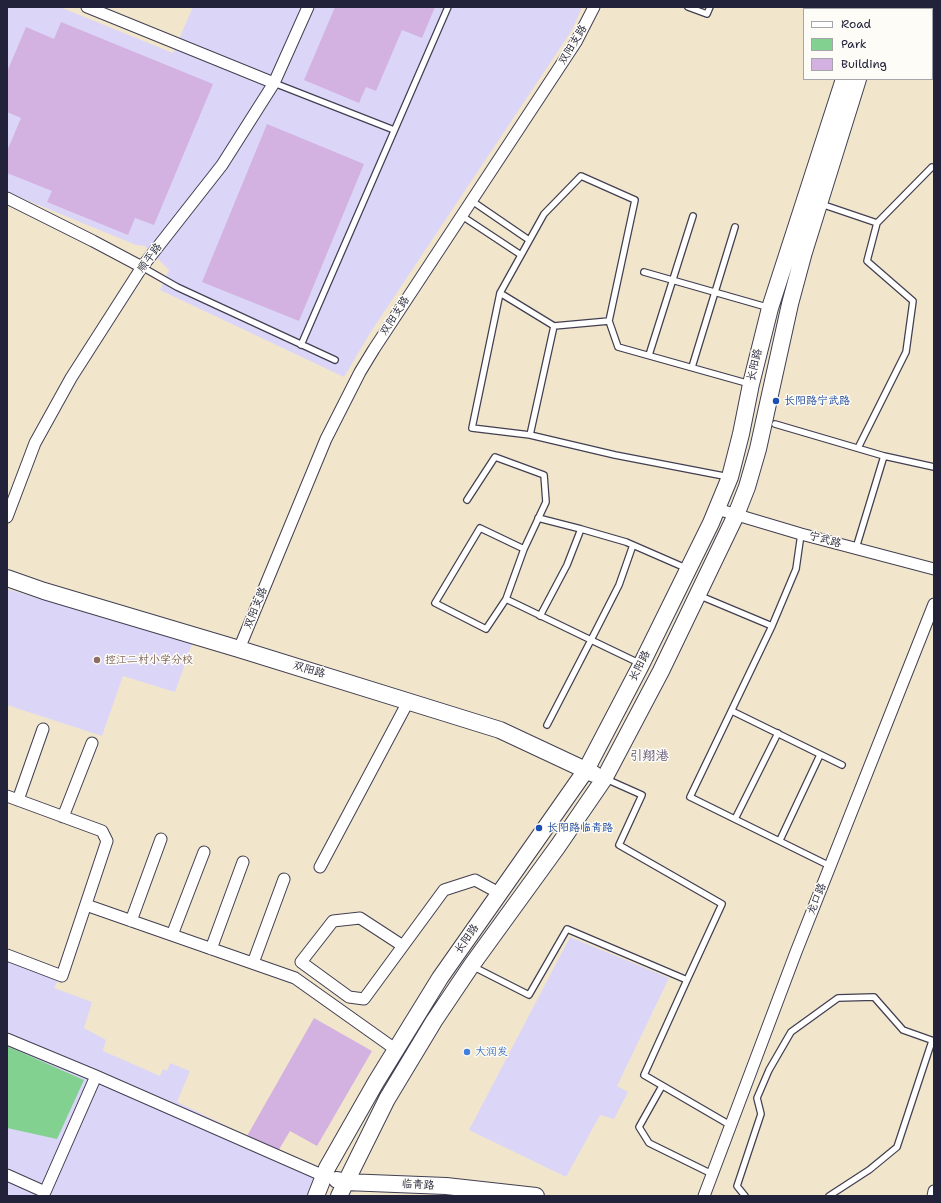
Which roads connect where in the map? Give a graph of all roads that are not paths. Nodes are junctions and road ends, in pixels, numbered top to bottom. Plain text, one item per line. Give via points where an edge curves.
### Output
1 (87, 7) edge
2 (308, 7) edge
3 (448, 7) edge
4 (594, 7) edge
5 (688, 7) edge
6 (710, 7) edge
7 (844, 80) edge
8 (858, 80) edge
9 (274, 83) junction
10 (394, 130) junction
11 (934, 168) edge
12 (7, 198) edge
13 (472, 201) junction
14 (819, 204) junction
15 (462, 216) junction
16 (693, 216) dead end
17 (877, 223) junction
18 (735, 227) dead end
19 (529, 240) junction
20 (521, 255) junction
21 (142, 267) junction
22 (644, 272) dead end
23 (673, 280) junction
24 (715, 292) junction
25 (500, 293) junction
26 (770, 308) junction
27 (609, 321) junction
28 (554, 326) junction
29 (301, 345) junction
30 (649, 355) junction
31 (335, 360) dead end
32 (692, 367) junction
33 (750, 384) junction
34 (775, 424) dead end
35 (530, 435) junction
36 (858, 448) junction
37 (884, 456) junction
38 (934, 467) edge
39 (730, 477) junction
40 (467, 500) dead end
41 (717, 509) junction
42 (736, 515) junction
43 (7, 517) edge
44 (538, 518) junction
45 (581, 529) junction
46 (801, 534) junction
47 (633, 545) junction
48 (524, 548) junction
49 (856, 548) junction
50 (934, 569) edge
51 (688, 570) junction
52 (7, 578) edge
53 (698, 595) junction
54 (506, 599) junction
55 (934, 604) edge
56 (540, 616) junction
57 (772, 626) junction
58 (591, 640) junction
59 (239, 648) junction
60 (641, 665) junction
61 (409, 700) junction
62 (732, 711) junction
63 (547, 725) dead end
64 (43, 729) dead end
65 (778, 733) junction
66 (92, 743) dead end
67 (820, 755) junction
68 (842, 765) dead end
69 (586, 770) junction
70 (604, 779) junction
71 (7, 796) edge
72 (18, 800) junction
73 (63, 817) junction
74 (735, 819) junction
75 (161, 839) dead end
76 (780, 840) junction
77 (204, 852) dead end
78 (243, 862) dead end
79 (830, 866) junction
80 (320, 867) dead end
81 (284, 879) dead end
82 (499, 893) junction
83 (86, 905) junction
84 (131, 921) junction
85 (172, 935) junction
86 (403, 946) junction
87 (211, 949) junction
88 (7, 955) edge
89 (252, 963) junction
90 (471, 966) junction
91 (687, 980) junction
92 (7, 1039) edge
93 (933, 1041) edge
94 (395, 1049) junction
95 (96, 1076) junction
96 (662, 1086) junction
97 (730, 1125) junction
98 (712, 1174) junction
99 (7, 1175) edge
100 (324, 1176) junction
101 (342, 1189) edge
102 (934, 1191) edge
103 (316, 1196) edge
104 (530, 1196) edge
105 (704, 1196) edge
106 (745, 1196) edge
107 (829, 1196) edge
108 (933, 1196) edge

1 - 9 street
2 - 9 street, 顺平路
3 - 10 lane
4 - 13 street, 双阳支路 via 576,42
5 - 6 lane via 707,14
7 - 26 main road, 长阳路
8 - 14 main road, 长阳路
9 - 10 lane
9 - 21 street, 顺平路 via 222,165
10 - 29 lane
11 - 17 lane via 932,167
12 - 21 street
13 - 15 street, 双阳支路
13 - 19 lane
14 - 17 lane
14 - 42 main road, 长阳路 via 790,304 758,449
15 - 20 lane
15 - 59 street, 双阳支路 via 374,349 348,396 326,439
16 - 23 lane
17 - 36 lane via 867,261 913,301 906,352
18 - 24 lane
19 - 20 lane
19 - 27 lane via 544,214 580,176 635,200
20 - 25 lane
21 - 29 lane via 178,287
21 - 43 street, 顺平路 via 70,378 35,443
22 - 23 lane
23 - 24 lane
23 - 30 lane
24 - 26 lane
24 - 32 lane
25 - 28 lane
25 - 35 lane via 472,428
26 - 33 main road, 长阳路
27 - 28 lane
27 - 30 lane via 618,347
28 - 35 lane
29 - 31 lane
30 - 32 lane
32 - 33 lane
33 - 39 main road, 长阳路 via 742,434
34 - 36 lane
35 - 39 lane via 615,455
36 - 37 lane
37 - 38 lane
37 - 49 lane
39 - 41 main road, 长阳路
40 - 44 lane via 495,457 544,475 546,502
41 - 42 street, 宁武路
41 - 51 main road, 长阳路
42 - 46 street, 宁武路
42 - 53 main road, 长阳路
44 - 45 lane
44 - 48 lane
45 - 47 lane
45 - 56 lane via 567,565
46 - 49 street, 宁武路
46 - 57 lane via 796,569
47 - 51 lane
47 - 58 lane via 619,585
48 - 54 lane
48 - 54 lane via 480,528 435,603 486,629
49 - 50 street, 宁武路
51 - 60 main road, 长阳路
52 - 59 main road, 双阳路
53 - 57 lane
53 - 70 main road, 长阳路
54 - 56 lane
55 - 79 street, 龙口路
56 - 58 lane
57 - 62 lane
58 - 60 lane
58 - 63 lane
59 - 61 main road, 双阳路
60 - 69 main road, 长阳路
61 - 69 main road, 双阳路 via 500,730
61 - 80 street
62 - 65 lane
62 - 74 lane via 690,797
64 - 72 street
65 - 67 lane
65 - 74 lane
66 - 73 street
67 - 68 lane
67 - 76 lane
69 - 70 main road, 双阳路
69 - 82 main road, 长阳路
70 - 90 main road, 长阳路
70 - 91 lane via 642,795 619,846 722,904
71 - 72 street
72 - 73 street
73 - 83 street via 102,831 107,841
74 - 76 lane
75 - 84 street
76 - 79 lane
77 - 85 street
78 - 87 street
79 - 97 street, 龙口路
81 - 89 street
82 - 86 street via 475,880 444,890
82 - 94 main road, 长阳路
83 - 84 street
83 - 88 street via 62,976
84 - 85 street
85 - 87 street
86 - 86 street via 364,999 349,997 301,962 333,921 360,918
87 - 89 street
89 - 94 street via 295,978
90 - 91 lane via 529,995 567,929
90 - 101 main road, 长阳路 via 387,1099
91 - 96 lane via 644,1075
92 - 95 street
93 - 106 lane via 903,1030 874,997 838,998 791,1032 769,1070 757,1098 761,1114 737,1186
93 - 107 lane via 897,1147 869,1170
94 - 100 main road, 长阳路
95 - 99 street via 45,1192
95 - 100 street
96 - 97 lane
96 - 98 lane via 639,1127 650,1143
97 - 98 street, 龙口路
98 - 105 street, 龙口路
100 - 101 main road, 临青路
100 - 103 main road, 长阳路
101 - 104 main road, 临青路 via 446,1186
102 - 108 street

